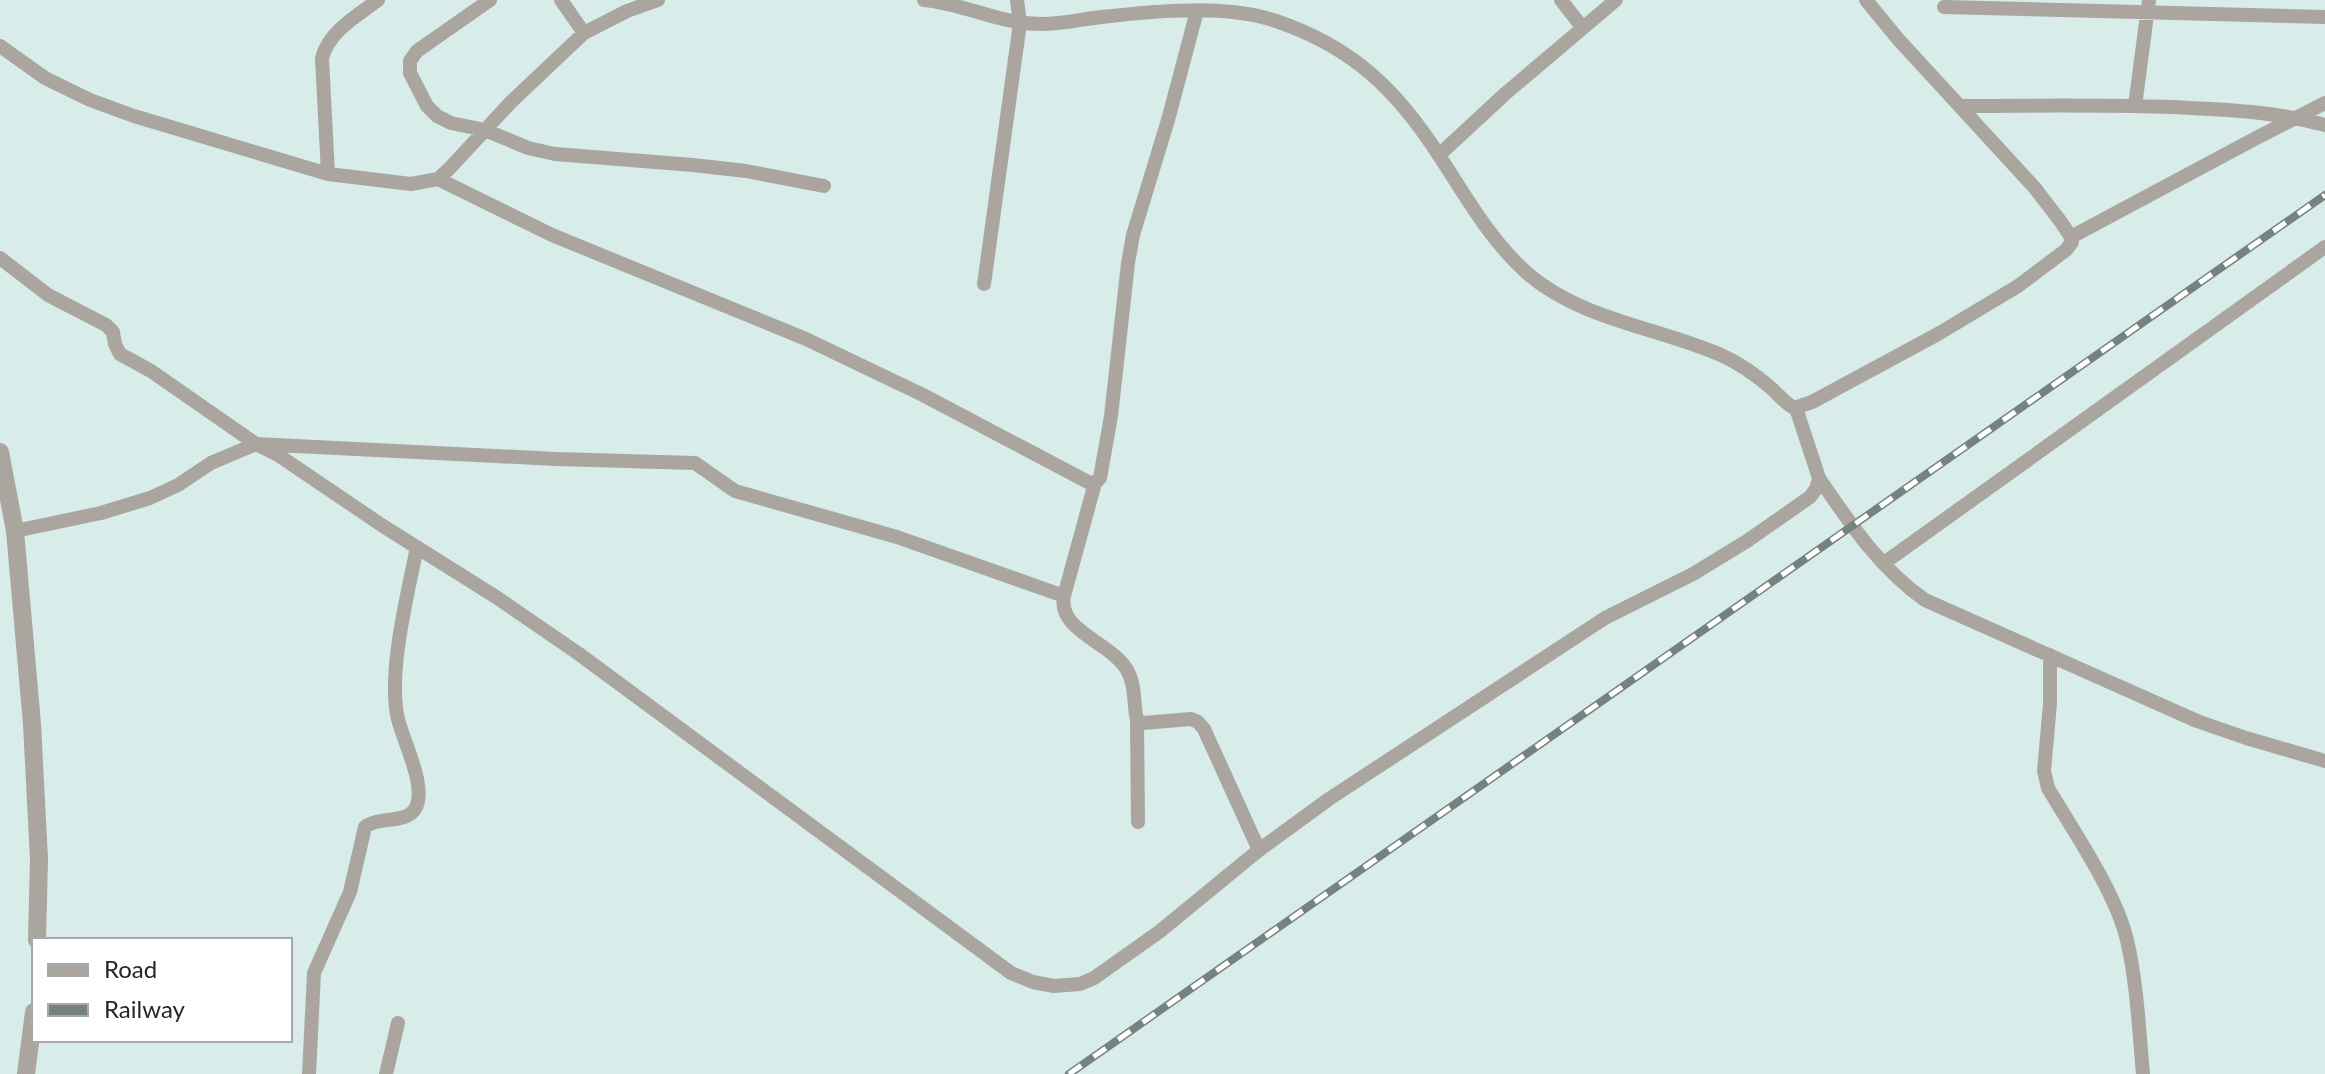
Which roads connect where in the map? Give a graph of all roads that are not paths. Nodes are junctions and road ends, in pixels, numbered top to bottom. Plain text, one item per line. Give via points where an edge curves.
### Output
1 (378, 0) edge
2 (490, 0) edge
3 (561, 0) edge
4 (658, 0) edge
5 (924, 0) edge
6 (1017, 0) edge
7 (1561, 0) edge
8 (1616, 0) edge
9 (1866, 0) edge
10 (2148, 6) edge
11 (1944, 7) dead end
12 (1197, 11) junction
13 (2325, 17) edge
14 (1020, 23) junction
15 (1582, 27) junction
16 (584, 33) junction
17 (0, 46) edge
18 (2325, 103) edge
19 (1960, 106) junction
20 (2135, 106) junction
21 (2299, 118) junction
22 (2325, 125) edge
23 (485, 130) junction
24 (1439, 155) junction
25 (328, 174) junction
26 (438, 179) junction
27 (824, 186) dead end
28 (2071, 237) junction
29 (2325, 247) edge
30 (0, 258) edge
31 (984, 284) dead end
32 (1796, 408) junction
33 (256, 444) junction
34 (0, 452) edge
35 (1819, 478) junction
36 (1095, 483) junction
37 (15, 531) junction
38 (417, 547) junction
39 (1884, 563) junction
40 (1064, 596) junction
41 (2050, 655) junction
42 (1137, 720) junction
43 (2325, 761) edge
44 (1138, 822) dead end
45 (1259, 850) junction
46 (37, 938) edge
47 (398, 1023) dead end
48 (32, 1028) edge
49 (26, 1074) edge
50 (309, 1074) edge
51 (386, 1074) edge
52 (2143, 1074) edge

1 - 25 street via 332,37 323,52
2 - 23 street via 417,51 409,67 437,116
3 - 16 street
4 - 16 street
5 - 14 street
6 - 14 street
7 - 15 street
8 - 15 street
9 - 19 street
10 - 11 street
10 - 13 street
10 - 20 street
12 - 14 street
12 - 24 street via 1259,15 1337,47 1371,71
12 - 36 street via 1133,235 1111,416
14 - 31 street
15 - 24 street
16 - 23 street
17 - 25 street via 45,78 90,100
18 - 21 street
19 - 20 street
19 - 28 street via 2034,187
20 - 21 street
21 - 22 street
21 - 28 street
23 - 26 street
23 - 27 street via 555,154 746,171
24 - 32 street via 1492,237 1543,286 1582,307 1735,362
25 - 26 street via 401,184
26 - 36 street via 552,235 806,339
28 - 32 street via 2066,250 2018,286
29 - 39 street
30 - 33 street via 48,295 106,325 120,354
32 - 35 street
33 - 37 street via 150,498
33 - 38 street
33 - 40 street via 695,463 735,491 897,537
34 - 37 street
35 - 39 street
35 - 45 street via 1810,497 1794,510 1693,574 1605,618
36 - 40 street
37 - 46 street via 32,724
38 - 45 street via 579,654 978,950 1033,982 1067,986 1094,978
38 - 50 street via 395,699 416,775 417,806 407,816 365,827 350,892 314,973
39 - 41 street via 1925,600
40 - 42 street via 1065,615 1111,651 1129,673
41 - 43 street via 2197,721
41 - 52 street via 2045,779 2124,930
42 - 44 street
42 - 45 street via 1191,719 1201,725
47 - 51 street
48 - 49 street

